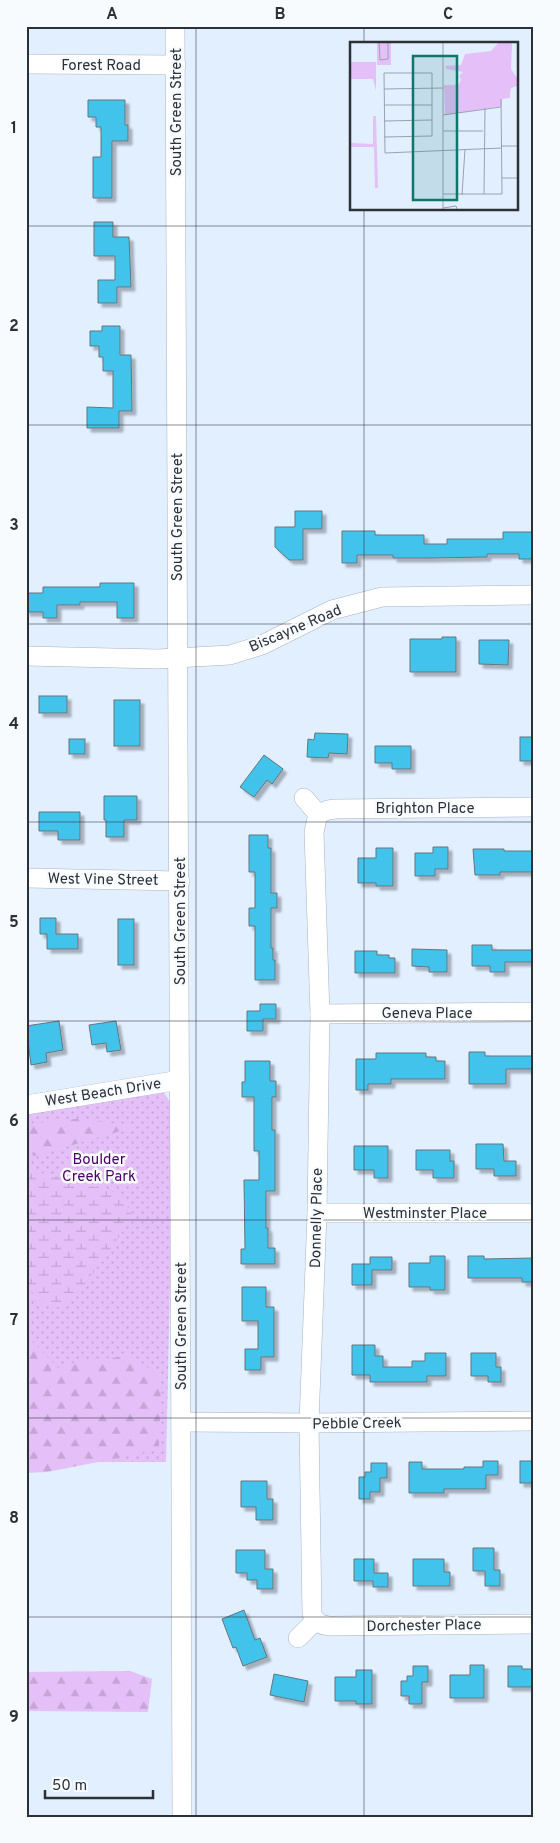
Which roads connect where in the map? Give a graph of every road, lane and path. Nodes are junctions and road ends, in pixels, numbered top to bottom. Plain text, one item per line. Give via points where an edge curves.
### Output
1 (175, 26) edge
2 (26, 64) edge
3 (176, 65) junction
4 (534, 595) edge
5 (26, 656) edge
6 (177, 658) junction
7 (304, 798) dead end
8 (534, 808) edge
9 (318, 814) junction
10 (26, 878) edge
11 (180, 881) junction
12 (534, 1012) edge
13 (320, 1014) junction
14 (180, 1080) junction
15 (26, 1105) edge
16 (317, 1213) junction
17 (534, 1213) edge
18 (534, 1421) edge
19 (181, 1422) junction
20 (309, 1423) junction
21 (315, 1621) junction
22 (534, 1624) edge
23 (298, 1638) dead end
24 (182, 1817) edge

1 - 3 street, South Green Street
2 - 3 street, Forest Road
3 - 6 street, South Green Street
4 - 6 street, Biscayne Road via 382,597 332,610 262,645 230,655
5 - 6 street, Biscayne Road
6 - 11 street, South Green Street
7 - 9 street
8 - 9 street, Brighton Place via 335,809
9 - 13 street, Donnelly Place via 314,832
10 - 11 street, West Vine Street
11 - 14 street, South Green Street
12 - 13 street, Geneva Place
13 - 16 street, Donnelly Place
14 - 15 street, West Beach Drive
14 - 19 street, South Green Street
16 - 17 street, Westminster Place
16 - 20 street, Donnelly Place
18 - 20 street, Pebble Creek
19 - 20 street, Pebble Creek
19 - 24 street, South Green Street
20 - 21 street, Donnelly Place via 311,1606
21 - 22 street, Dorchester Place via 330,1626
21 - 23 street

